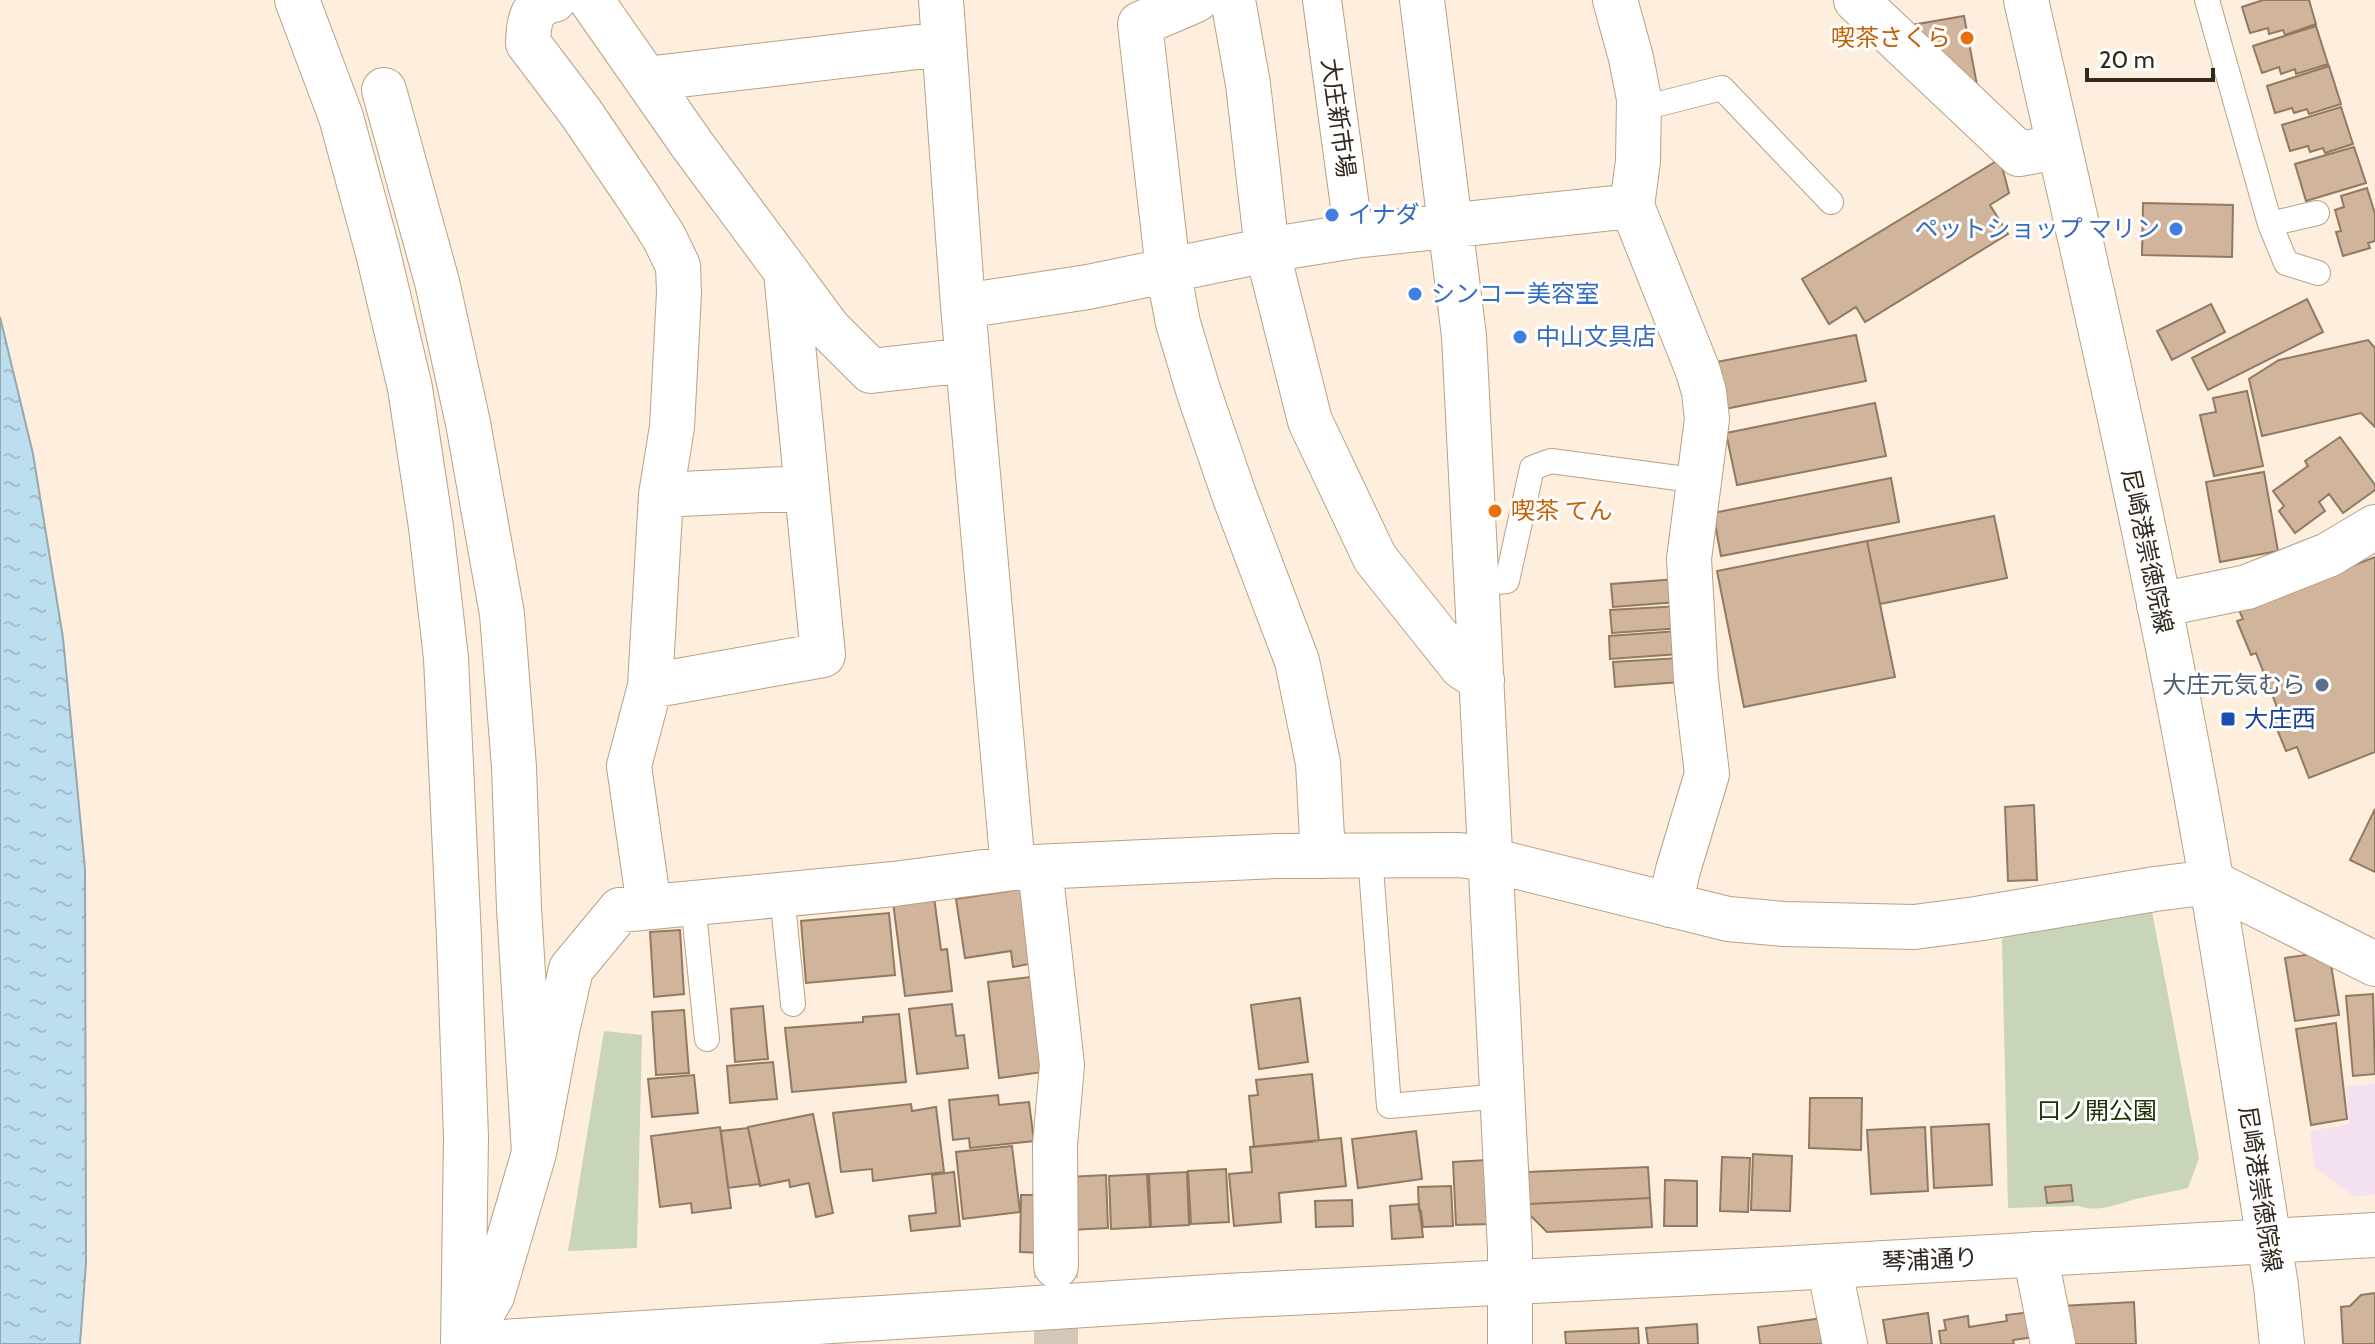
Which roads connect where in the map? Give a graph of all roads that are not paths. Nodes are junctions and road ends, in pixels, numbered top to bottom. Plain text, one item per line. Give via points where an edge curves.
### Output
1 (297, 0) edge
2 (553, 0) edge
3 (591, 0) edge
4 (941, 0) edge
5 (1196, 0) edge
6 (1233, 0) edge
7 (1322, 0) edge
8 (1422, 0) edge
9 (1615, 0) edge
10 (1856, 0) edge
11 (2026, 0) edge
12 (2207, 0) edge
13 (943, 44) junction
14 (646, 79) junction
15 (384, 90) dead end
16 (1639, 109) junction
17 (2059, 147) junction
18 (1831, 202) dead end
19 (1632, 206) junction
20 (2317, 213) dead end
21 (2270, 224) junction
22 (1451, 225) junction
23 (1354, 236) junction
24 (1267, 250) junction
25 (1168, 270) junction
26 (786, 272) junction
27 (2318, 273) dead end
28 (963, 306) junction
29 (967, 360) junction
30 (1700, 481) junction
31 (806, 488) junction
32 (661, 495) junction
33 (2375, 527) edge
34 (1477, 584) junction
35 (2159, 605) junction
36 (1482, 680) junction
37 (650, 686) junction
38 (1370, 855) junction
39 (1323, 856) junction
40 (1491, 860) junction
41 (1026, 868) junction
42 (2211, 882) junction
43 (782, 894) junction
44 (693, 903) junction
45 (1670, 905) junction
46 (649, 906) junction
47 (2375, 964) edge
48 (793, 1004) dead end
49 (707, 1039) dead end
50 (1502, 1096) junction
51 (534, 1153) junction
52 (2375, 1235) edge
53 (2269, 1240) junction
54 (2035, 1254) junction
55 (1056, 1266) tunnel mouth
56 (1829, 1266) junction
57 (1498, 1284) junction
58 (464, 1344) edge
59 (471, 1344) edge
60 (1510, 1344) edge
61 (1845, 1344) edge
62 (2053, 1344) edge
63 (2282, 1344) edge

1 - 58 street via 341,117 378,253 410,388 431,527 446,658 459,938 466,1137
2 - 32 street via 543,2 530,17 528,43 638,197 678,266 672,427
3 - 14 street
4 - 13 street
5 - 25 street via 1140,24
6 - 24 street
7 - 23 street, 大庄新市場
8 - 22 street
9 - 16 street
10 - 17 street via 2019,154
11 - 17 street, 尼崎港崇徳院線
12 - 21 lane
13 - 14 street
13 - 28 street
14 - 26 street
15 - 51 street via 450,338 502,614
16 - 18 lane via 1722,88
16 - 19 street
17 - 35 street, 尼崎港崇徳院線
19 - 22 street
19 - 30 street via 1704,392 1707,419
20 - 21 lane
21 - 27 lane via 2286,263
22 - 23 street
22 - 34 street via 1464,336
23 - 24 street
24 - 25 street
24 - 36 street via 1310,421 1375,558 1462,667
25 - 28 street
25 - 39 street via 1199,393 1297,661 1318,763
26 - 29 street via 829,329 871,371
26 - 31 street
28 - 29 street
29 - 41 street
30 - 34 lane via 1551,461 1532,468 1507,581
30 - 45 street via 1689,559 1707,774
31 - 32 street
31 - 37 street via 823,655
32 - 37 street
33 - 35 street via 2328,555 2247,587
34 - 36 street
35 - 42 street, 尼崎港崇徳院線
36 - 40 street
37 - 46 street via 629,766
38 - 39 street
38 - 40 street
38 - 50 lane via 1389,1106
39 - 41 street
40 - 45 street
40 - 50 street
41 - 43 street
41 - 55 street via 1062,1065 1055,1145
42 - 45 street via 1914,927 1770,923
42 - 47 street
42 - 53 street, 尼崎港崇徳院線
43 - 44 street
43 - 48 lane
44 - 46 street
44 - 49 lane
46 - 51 street via 620,910 571,969
50 - 57 street
51 - 58 street via 492,1296
52 - 53 street, 琴浦通り
53 - 54 street, 琴浦通り
53 - 63 street, 尼崎港崇徳院線
54 - 56 street, 琴浦通り
54 - 62 street
56 - 57 street, 琴浦通り
56 - 61 street
57 - 59 street, 琴浦通り
57 - 60 street

